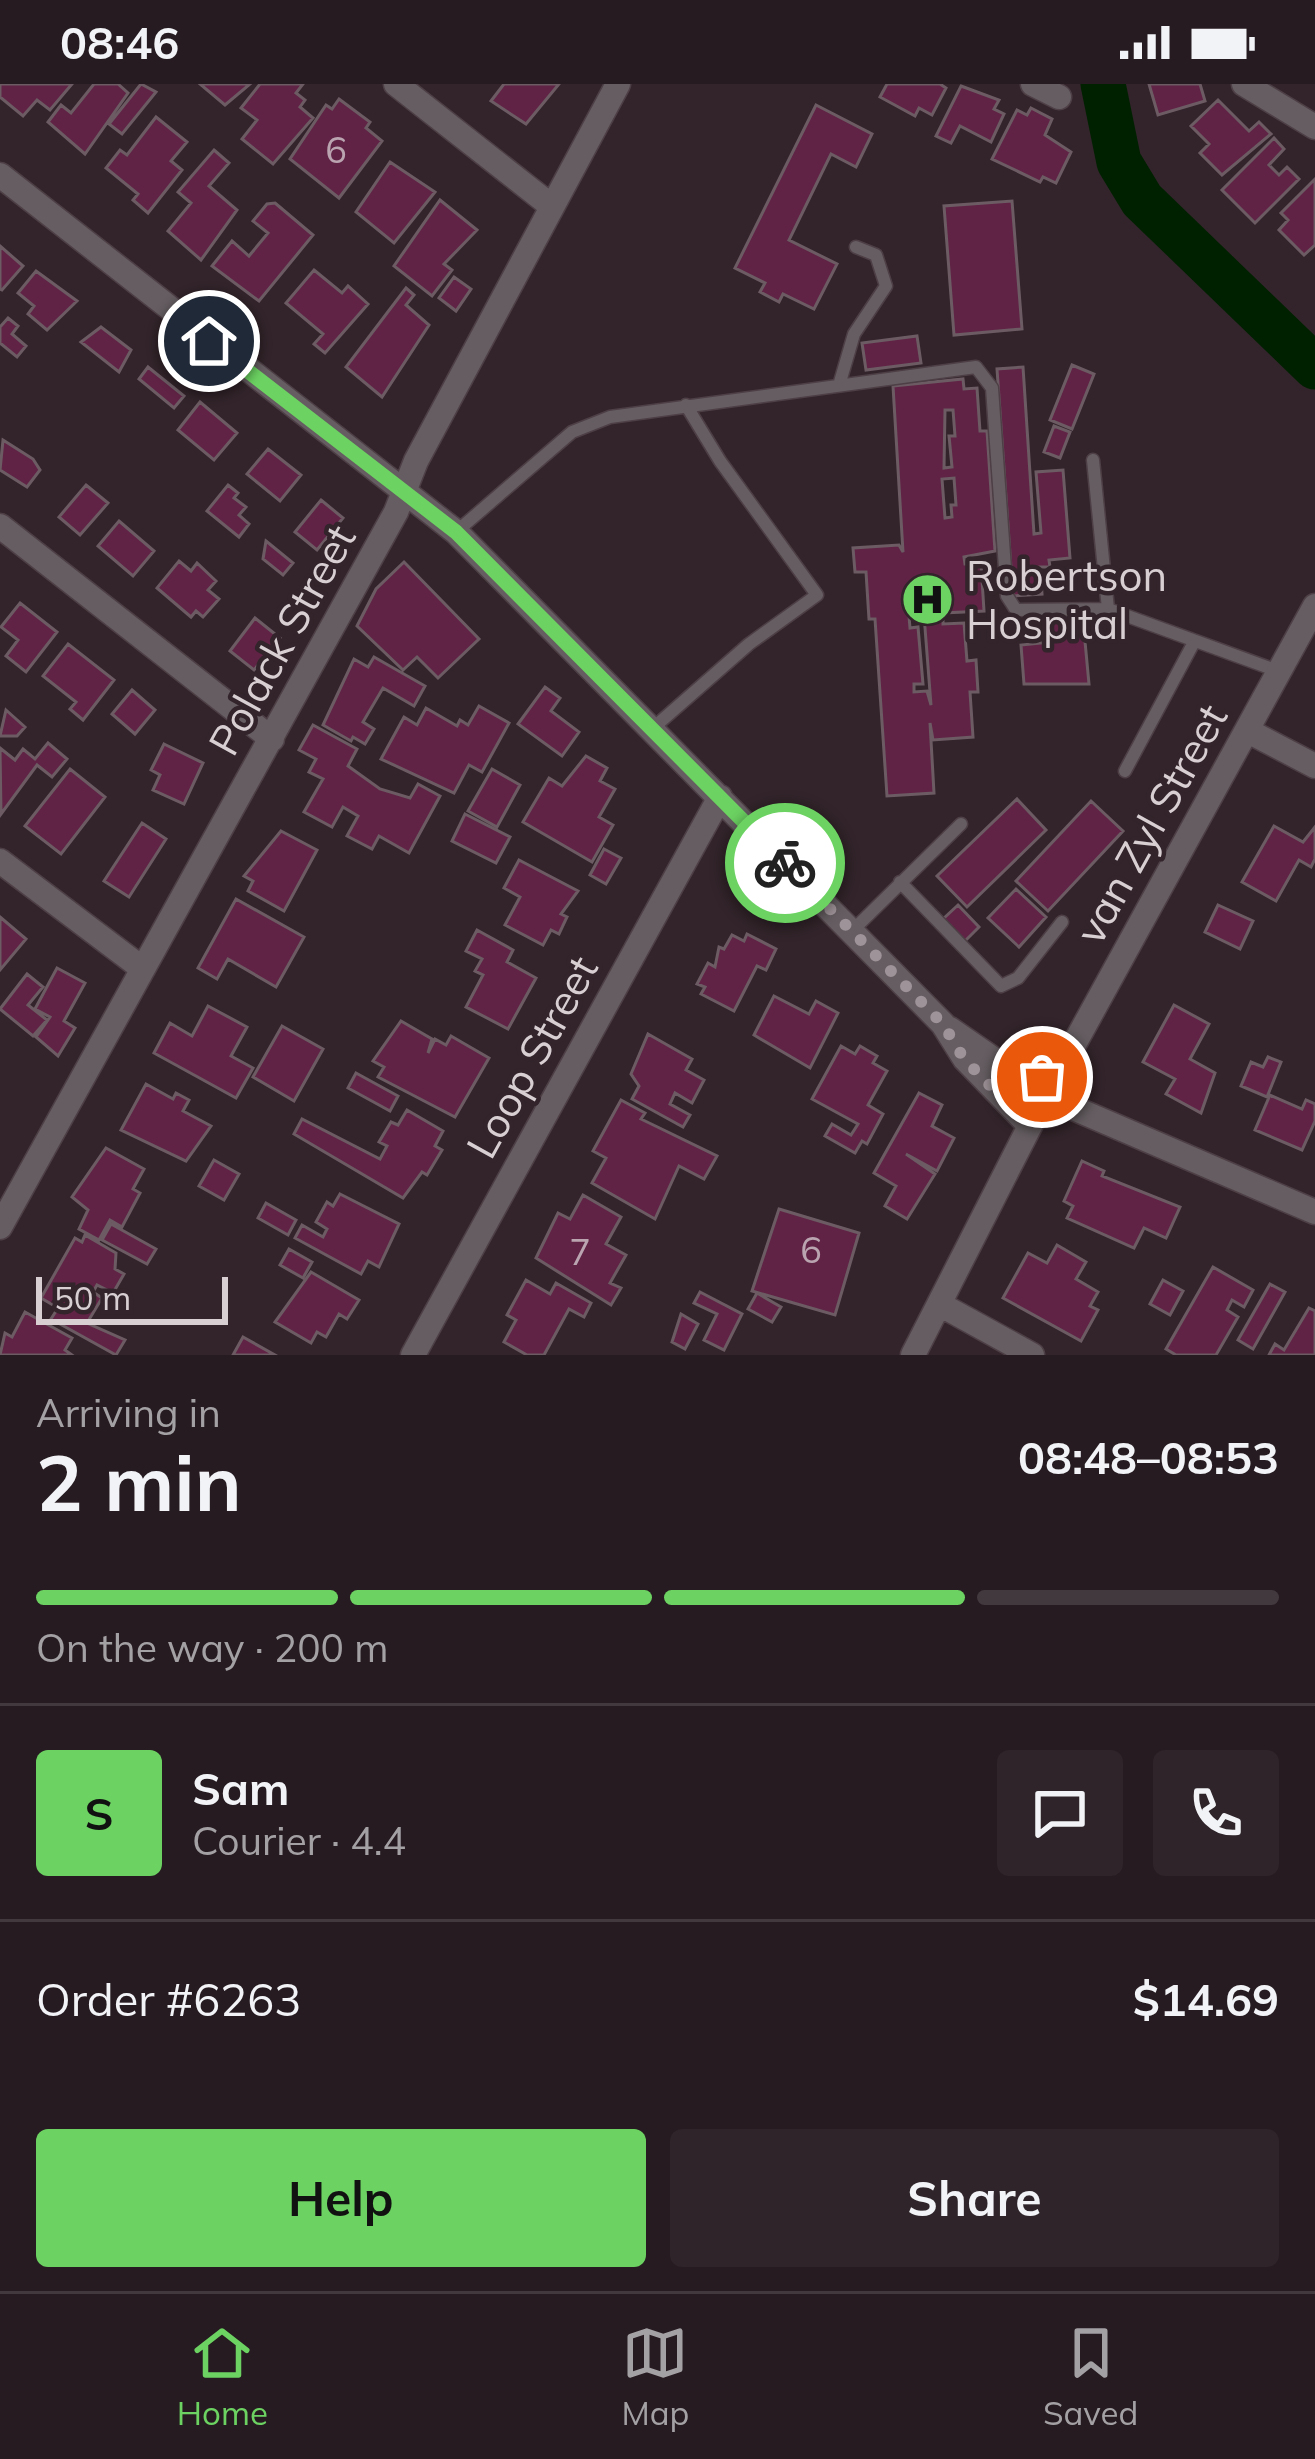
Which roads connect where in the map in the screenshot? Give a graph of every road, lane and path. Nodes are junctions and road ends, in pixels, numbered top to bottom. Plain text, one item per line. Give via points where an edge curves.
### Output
1 (396, 84) edge
2 (618, 84) edge
3 (1033, 84) edge
4 (1244, 84) edge
5 (1059, 97) dead end
6 (1315, 127) edge
7 (0, 175) edge
8 (550, 205) junction
9 (856, 247) dead end
10 (840, 382) junction
11 (686, 405) junction
12 (1093, 460) dead end
13 (403, 493) junction
14 (0, 526) edge
15 (456, 532) junction
16 (1315, 606) edge
17 (1108, 609) junction
18 (1193, 644) junction
19 (1280, 671) junction
20 (652, 729) junction
21 (1248, 731) junction
22 (272, 739) junction
23 (1315, 766) edge
24 (1125, 771) dead end
25 (720, 797) junction
26 (961, 824) dead end
27 (0, 861) edge
28 (900, 882) junction
29 (1062, 922) dead end
30 (852, 931) junction
31 (143, 969) junction
32 (943, 1024) junction
33 (1049, 1078) junction
34 (1064, 1104) junction
35 (1033, 1119) junction
36 (1315, 1212) edge
37 (0, 1227) edge
38 (941, 1305) junction
39 (413, 1355) edge
40 (914, 1355) edge
41 (1032, 1355) edge

1 - 8 street
2 - 8 street, Polack Street
3 - 5 street
4 - 6 street
7 - 13 street
8 - 13 street, Polack Street
9 - 10 lane via 876,255 886,286 854,334
10 - 11 lane
10 - 17 lane via 982,370 992,388 1011,604 1023,613
11 - 15 lane via 572,432
11 - 20 lane via 817,595
12 - 17 lane
13 - 15 street
13 - 22 street, Polack Street
14 - 22 street
15 - 20 street
16 - 19 street, van Zyl Street
17 - 18 lane
18 - 19 lane
18 - 24 lane
19 - 21 street, van Zyl Street
20 - 25 street
21 - 23 street
21 - 33 street, van Zyl Street
22 - 31 street, Polack Street
25 - 30 street
25 - 39 street, Loop Street
26 - 28 lane
27 - 31 street
28 - 29 lane via 1000,986 1018,978
28 - 30 lane
30 - 32 street
31 - 37 street, Polack Street
32 - 33 street via 1005,1066
32 - 35 street via 964,1059
33 - 34 street via 1064,1088
33 - 35 street via 1027,1096
34 - 35 street
34 - 36 street
35 - 38 street
38 - 40 street
38 - 41 street

